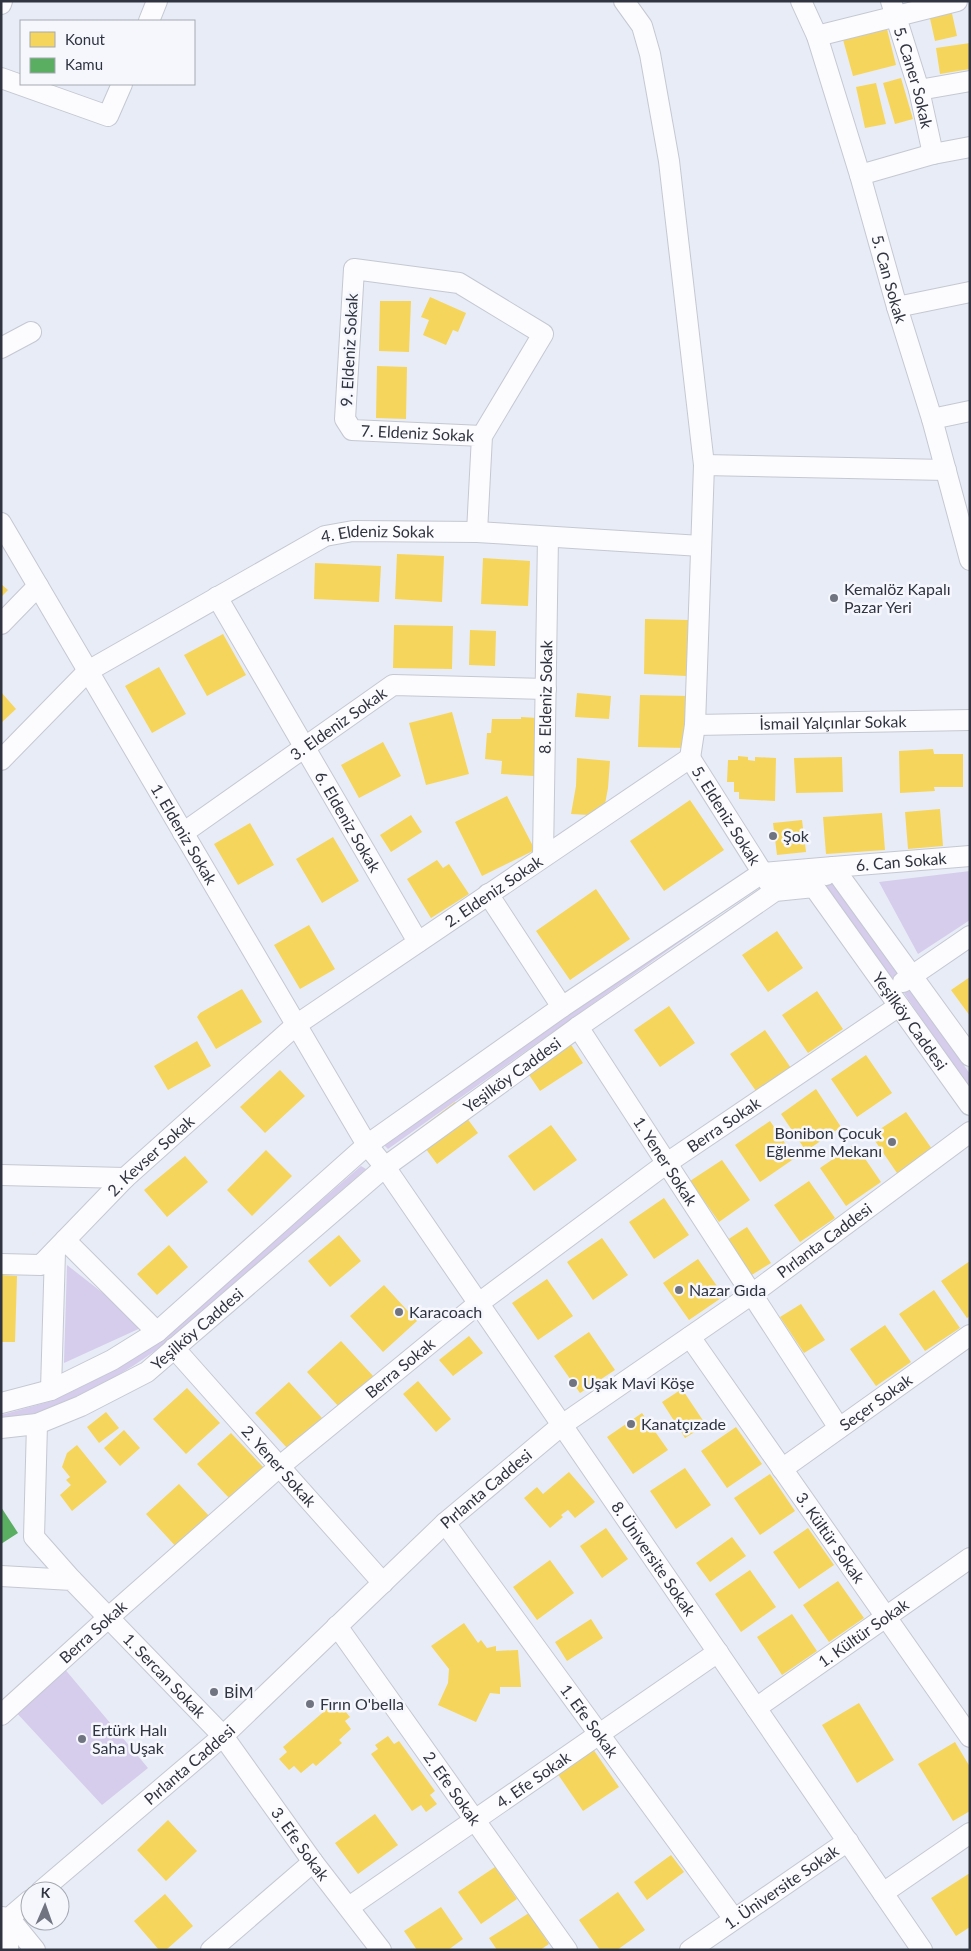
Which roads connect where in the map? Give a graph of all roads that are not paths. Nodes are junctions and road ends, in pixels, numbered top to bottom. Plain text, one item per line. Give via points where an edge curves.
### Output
1 (157, 1) edge
2 (624, 1) edge
3 (801, 1) edge
4 (957, 1) edge
5 (893, 9) edge
6 (148, 20) edge
7 (817, 36) junction
8 (1, 78) edge
9 (970, 81) edge
10 (20, 85) edge
11 (21, 85) edge
12 (122, 85) edge
13 (919, 90) junction
14 (970, 147) edge
15 (933, 154) junction
16 (860, 175) junction
17 (970, 292) edge
18 (898, 307) junction
19 (31, 332) dead end
20 (1, 348) edge
21 (970, 411) edge
22 (932, 420) junction
23 (352, 430) joint
24 (482, 436) junction
25 (704, 465) junction
26 (946, 470) junction
27 (1, 523) edge
28 (477, 532) junction
29 (548, 537) junction
30 (701, 546) junction
31 (969, 556) edge
32 (38, 586) junction
33 (217, 597) junction
34 (1, 624) edge
35 (88, 671) junction
36 (546, 689) junction
37 (970, 720) edge
38 (695, 725) junction
39 (305, 748) junction
40 (690, 758) junction
41 (1, 760) edge
42 (183, 832) junction
43 (970, 856) edge
44 (543, 857) junction
45 (833, 867) junction
46 (762, 874) junction
47 (814, 887) junction
48 (776, 891) junction
49 (488, 894) junction
50 (970, 936) edge
51 (418, 942) junction
52 (913, 975) junction
53 (894, 999) junction
54 (562, 1007) junction
55 (296, 1025) junction
56 (578, 1027) junction
57 (970, 1056) edge
58 (970, 1105) edge
59 (970, 1132) edge
60 (367, 1145) junction
61 (667, 1163) junction
62 (385, 1167) junction
63 (1, 1175) edge
64 (125, 1178) junction
65 (60, 1245) junction
66 (1, 1264) edge
67 (752, 1294) junction
68 (479, 1303) junction
69 (157, 1332) junction
70 (970, 1335) edge
71 (690, 1337) junction
72 (174, 1348) junction
73 (51, 1390) junction
74 (1, 1403) edge
75 (37, 1424) junction
76 (562, 1425) junction
77 (1, 1428) edge
78 (839, 1428) junction
79 (279, 1467) junction
80 (782, 1469) junction
81 (445, 1523) junction
82 (970, 1558) edge
83 (1, 1576) edge
84 (72, 1580) junction
85 (383, 1584) junction
86 (108, 1618) junction
87 (885, 1618) junction
88 (337, 1626) junction
89 (718, 1652) junction
90 (756, 1708) junction
91 (1, 1715) edge
92 (599, 1735) junction
93 (223, 1736) junction
94 (970, 1737) edge
95 (475, 1820) junction
96 (970, 1834) edge
97 (848, 1842) junction
98 (313, 1862) junction
99 (53, 1881) edge
100 (883, 1893) junction
101 (20, 1907) edge
102 (350, 1907) junction
103 (5, 1918) edge
104 (734, 1920) junction
105 (8, 1950) edge
106 (35, 1950) edge
107 (211, 1950) edge
108 (381, 1950) edge
109 (567, 1950) edge
110 (690, 1950) edge
111 (922, 1950) edge

1 - 6 street
2 - 25 street via 642,26 650,54 669,161
3 - 7 street, 5. Can Sokak
4 - 5 street
5 - 7 street
5 - 13 street, 5. Caner Sokak
7 - 16 street, 5. Can Sokak
8 - 10 street
9 - 13 street
11 - 12 street via 108,116
13 - 15 street, 5. Caner Sokak
14 - 15 street
15 - 16 street
16 - 18 street, 5. Can Sokak
17 - 18 street
18 - 22 street, 5. Can Sokak
19 - 20 street
21 - 22 street
22 - 26 street, 5. Can Sokak
23 - 24 street, 7. Eldeniz Sokak
23 - 24 street, 9. Eldeniz Sokak via 345,419 354,269 459,283 543,334
24 - 28 street
25 - 26 street
25 - 30 street
26 - 31 street, 5. Can Sokak
27 - 32 street, 1. Eldeniz Sokak
28 - 29 street, 4. Eldeniz Sokak
28 - 33 street, 4. Eldeniz Sokak via 353,531 326,536
29 - 30 street, 4. Eldeniz Sokak
29 - 36 street, 8. Eldeniz Sokak
30 - 38 street
32 - 34 street
32 - 35 street, 1. Eldeniz Sokak
33 - 35 street, 4. Eldeniz Sokak
33 - 39 street, 6. Eldeniz Sokak
35 - 41 street, 4. Eldeniz Sokak
35 - 42 street, 1. Eldeniz Sokak
36 - 39 street, 3. Eldeniz Sokak via 393,686
36 - 44 street, 8. Eldeniz Sokak
37 - 38 street, İsmail Yalçınlar Sokak
38 - 40 street
39 - 42 street, 3. Eldeniz Sokak
39 - 51 street, 6. Eldeniz Sokak
40 - 44 street, 2. Eldeniz Sokak
40 - 46 street, 5. Eldeniz Sokak
42 - 55 street, 1. Eldeniz Sokak
43 - 45 street, 6. Can Sokak
44 - 49 street, 2. Eldeniz Sokak
45 - 46 street, Yeşilköy Caddesi
45 - 47 street
45 - 52 street, Yeşilköy Caddesi
46 - 48 street, 5. Eldeniz Sokak
46 - 54 street, Yeşilköy Caddesi
47 - 48 street, Yeşilköy Caddesi
47 - 53 street, Yeşilköy Caddesi
48 - 56 street, Yeşilköy Caddesi
49 - 51 street, 2. Eldeniz Sokak
49 - 54 street
50 - 52 street, Berra Sokak
51 - 55 street, 2. Eldeniz Sokak
52 - 53 street, Berra Sokak
52 - 57 street, Yeşilköy Caddesi
53 - 58 street, Yeşilköy Caddesi
53 - 61 street, Berra Sokak
54 - 60 street, Yeşilköy Caddesi
55 - 60 street, 1. Eldeniz Sokak
55 - 64 street, 2. Kevser Sokak
56 - 61 street, 1. Yener Sokak
56 - 62 street, Yeşilköy Caddesi
59 - 67 street, Pırlanta Caddesi
60 - 62 street, 1. Eldeniz Sokak
60 - 69 street, Yeşilköy Caddesi
61 - 67 street, 1. Yener Sokak
61 - 68 street, Berra Sokak
62 - 68 street, 8. Üniversite Sokak
62 - 72 street, Yeşilköy Caddesi
63 - 64 street
64 - 65 street, 2. Kevser Sokak
65 - 66 street, 2. Kevser Sokak via 41,1265
65 - 69 street
65 - 73 street
67 - 71 street, Pırlanta Caddesi
67 - 78 street, 1. Yener Sokak
68 - 76 street, 8. Üniversite Sokak
68 - 79 street, Berra Sokak
69 - 73 street, Yeşilköy Caddesi via 112,1360
70 - 78 street, Seçer Sokak
71 - 76 street, Pırlanta Caddesi
71 - 80 street, 3. Kültür Sokak
72 - 75 street, Yeşilköy Caddesi via 147,1372 81,1406
72 - 79 street, 2. Yener Sokak
73 - 74 street, Yeşilköy Caddesi
75 - 77 street, Yeşilköy Caddesi
75 - 84 street, 1. Sercan Sokak via 34,1537
76 - 81 street, Pırlanta Caddesi
76 - 89 street, 8. Üniversite Sokak
78 - 80 street, Seçer Sokak
79 - 85 street, 2. Yener Sokak
79 - 86 street, Berra Sokak
80 - 87 street, 3. Kültür Sokak
81 - 85 street, Pırlanta Caddesi
81 - 92 street, 1. Efe Sokak
82 - 87 street, 1. Kültür Sokak
83 - 84 street
84 - 86 street, 1. Sercan Sokak
85 - 88 street, Pırlanta Caddesi
86 - 91 street, Berra Sokak
86 - 93 street, 1. Sercan Sokak
87 - 90 street, 1. Kültür Sokak
87 - 94 street, 3. Kültür Sokak
88 - 93 street, Pırlanta Caddesi
88 - 95 street, 2. Efe Sokak
89 - 90 street, 8. Üniversite Sokak
89 - 92 street, 4. Efe Sokak
90 - 97 street, 8. Üniversite Sokak
92 - 95 street, 4. Efe Sokak
92 - 104 street, 1. Efe Sokak
93 - 98 street, 3. Efe Sokak
93 - 99 street, Pırlanta Caddesi
95 - 102 street, 4. Efe Sokak
95 - 109 street, 2. Efe Sokak
96 - 100 street
97 - 100 street, 8. Üniversite Sokak
97 - 104 street, 1. Üniversite Sokak
98 - 102 street, 3. Efe Sokak
98 - 107 street
100 - 111 street, 8. Üniversite Sokak
101 - 103 street
102 - 108 street, 3. Efe Sokak
103 - 105 street
103 - 106 street
104 - 110 street, 1. Üniversite Sokak

